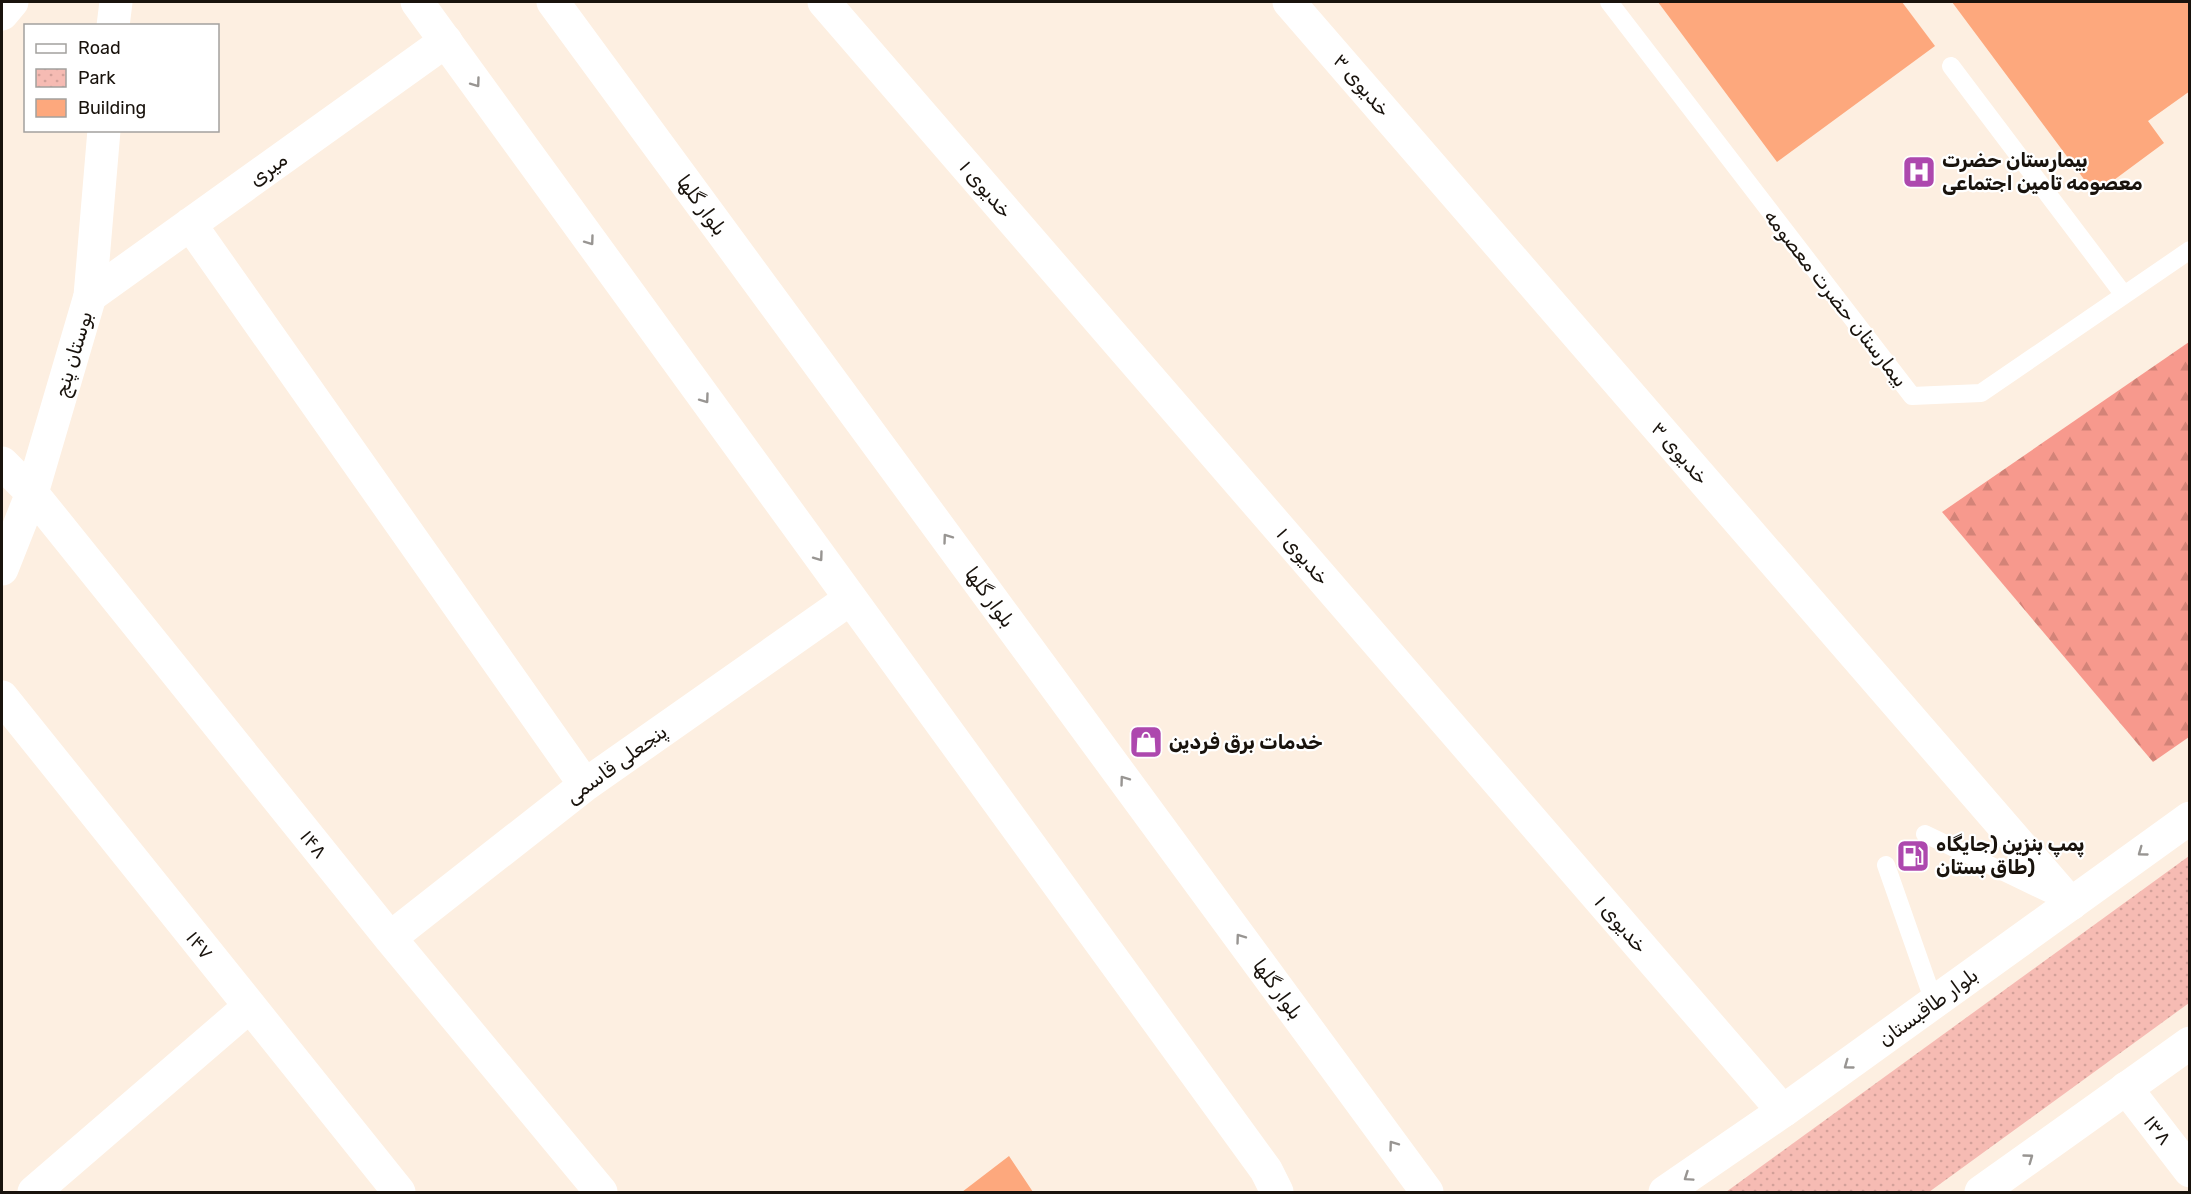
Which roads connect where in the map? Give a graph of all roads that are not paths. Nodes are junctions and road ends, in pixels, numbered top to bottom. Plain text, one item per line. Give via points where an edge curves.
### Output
1 (12, 2) edge
2 (417, 2) edge
3 (553, 2) edge
4 (824, 2) edge
5 (1289, 2) edge
6 (1609, 2) edge
7 (2, 14) edge
8 (446, 41) junction
9 (1952, 66) dead end
10 (104, 132) edge
11 (190, 224) junction
12 (2190, 250) edge
13 (2124, 295) junction
14 (90, 296) junction
15 (2, 464) edge
16 (32, 493) junction
17 (2, 569) edge
18 (850, 599) junction
19 (2, 697) edge
20 (585, 785) junction
21 (2190, 818) edge
22 (1925, 834) dead end
23 (1886, 865) dead end
24 (2071, 904) junction
25 (390, 938) junction
26 (1934, 1002) junction
27 (250, 1006) junction
28 (2190, 1043) edge
29 (2126, 1088) junction
30 (1783, 1112) junction
31 (2190, 1171) edge
32 (394, 1191) edge
33 (34, 1192) edge
34 (601, 1192) edge
35 (1277, 1192) edge
36 (1427, 1192) edge
37 (1665, 1192) edge
38 (1981, 1192) edge

1 - 7 street
2 - 8 street
36 -> 3 street, بلوار گلها
4 - 30 street, خدیوی ۱
5 - 24 street, خدیوی ۳
6 - 13 lane, بیمارستان حضرت معصومه via 1912,396 1981,393
8 - 11 street, میری
8 -> 18 street
9 - 13 lane
10 - 14 street, بوستان پنج
11 - 14 street, میری
11 - 20 street
12 - 13 lane, بیمارستان حضرت معصومه
14 - 16 street, بوستان پنج
15 - 16 street, ۱۴۸
16 - 17 street, بوستان پنج
16 - 25 street, ۱۴۸
18 - 20 street, پنجعلی قاسمی
18 - 35 street via 1266,1170
19 - 27 street, ۱۴۷
20 - 25 street, پنجعلی قاسمی
21 -> 24 street, بلوار طاقبستان
22 - 24 lane
23 - 26 lane
24 - 26 street, بلوار طاقبستان
25 - 34 street, ۱۴۸
26 -> 30 street, بلوار طاقبستان
27 - 32 street, ۱۴۷
27 - 33 street
28 - 29 street
29 - 31 street, ۱۳۸
38 -> 29 street
30 -> 37 street, بلوار طاقبستان

